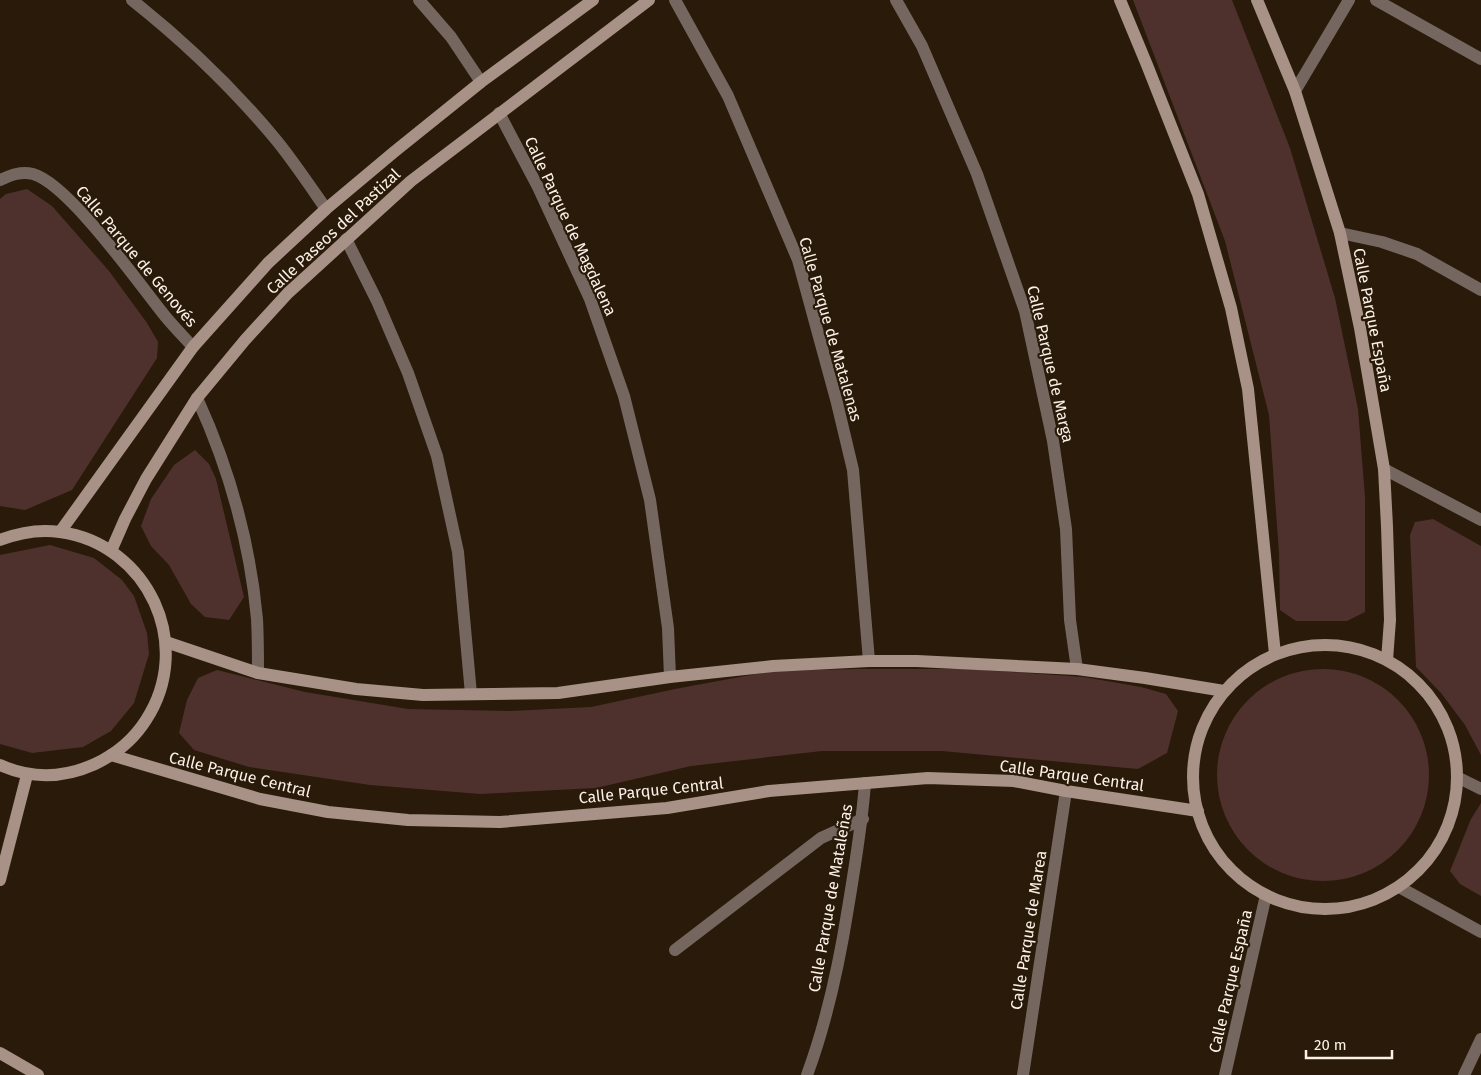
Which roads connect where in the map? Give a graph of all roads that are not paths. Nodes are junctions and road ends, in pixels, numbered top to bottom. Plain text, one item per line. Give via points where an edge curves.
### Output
1 (132, 0) edge
2 (419, 0) edge
3 (593, 0) edge
4 (649, 0) edge
5 (675, 0) edge
6 (896, 0) edge
7 (1120, 0) edge
8 (1257, 0) edge
9 (1349, 0) edge
10 (1376, 0) edge
11 (1481, 59) edge
12 (482, 82) junction
13 (1295, 91) junction
14 (499, 113) junction
15 (0, 180) edge
16 (326, 208) junction
17 (1340, 233) junction
18 (346, 239) junction
19 (1481, 290) edge
20 (193, 347) junction
21 (197, 398) junction
22 (1384, 469) junction
23 (1481, 520) edge
24 (60, 532) junction
25 (0, 540) edge
26 (111, 552) junction
27 (166, 642) junction
28 (1275, 654) junction
29 (1387, 660) junction
30 (869, 661) junction
31 (1077, 669) junction
32 (258, 673) junction
33 (670, 677) junction
34 (1224, 691) junction
35 (471, 694) junction
36 (112, 756) junction
37 (0, 765) edge
38 (27, 775) junction
39 (1457, 777) junction
40 (865, 783) junction
41 (1481, 789) edge
42 (1066, 791) junction
43 (1198, 811) junction
44 (863, 819) junction
45 (0, 880) edge
46 (1399, 887) junction
47 (1266, 895) junction
48 (1481, 932) edge
49 (675, 950) dead end
50 (1481, 1039) edge
51 (0, 1053) edge
52 (38, 1075) edge
53 (807, 1075) edge
54 (1023, 1075) edge
55 (1225, 1075) edge
56 (1464, 1075) edge

1 - 16 street via 213,70 277,141
2 - 12 street via 451,37
3 - 12 street, Calle Paseos del Pastizal
4 - 14 street, Calle Paseos del Pastizal
5 - 30 street, Calle Parque de Matalenas via 728,96 798,260 854,470
6 - 31 street, Calle Parque de Marga via 922,46 977,174 1025,311 1053,441 1064,519 1070,620
7 - 28 street via 1198,194 1231,308 1248,389
8 - 13 street, Calle Parque España
9 - 13 street
10 - 11 street
12 - 16 street, Calle Paseos del Pastizal
13 - 17 street, Calle Parque España
14 - 18 street, Calle Paseos del Pastizal via 410,181
14 - 33 street, Calle Parque de Magdalena via 538,186 590,299 624,396 650,500 668,628
15 - 20 street, Calle Parque de Genovés via 18,172 34,174 56,188 87,219
16 - 20 street, Calle Paseos del Pastizal via 268,263
17 - 19 street via 1382,242 1416,254
17 - 22 street, Calle Parque España
18 - 21 street, Calle Paseos del Pastizal via 288,293
18 - 35 street via 400,355 437,456 458,552
20 - 24 street, Calle Paseos del Pastizal
21 - 26 street, Calle Paseos del Pastizal via 146,479
21 - 32 street via 229,477 248,551 257,620
22 - 23 street
22 - 29 street, Calle Parque España via 1389,610
24 - 25 street via 30,532
24 - 26 street via 88,540
26 - 27 street via 125,562 148,590 157,607
27 - 32 street
27 - 36 street via 164,678 152,711 131,740
28 - 29 street via 1312,645 1351,647
28 - 34 street via 1247,670
29 - 39 street via 1416,681 1438,709 1452,742
30 - 31 street
30 - 33 street via 774,666
31 - 34 street
32 - 35 street via 356,689 423,695
33 - 35 street via 558,693
34 - 43 street via 1207,718 1196,748 1193,780
36 - 38 street via 76,771
36 - 40 street, Calle Parque Central via 260,799 328,812 408,820 500,822 667,808 769,791
37 - 38 street
38 - 45 street
39 - 41 street
39 - 46 street via 1454,809 1442,839 1423,866
40 - 42 street, Calle Parque Central via 928,778 1014,781
40 - 44 street, Calle Parque de Mataleñas
42 - 43 street, Calle Parque Central
42 - 54 street, Calle Parque de Marea
43 - 47 street via 1208,837 1223,860 1243,880
44 - 49 street via 821,838
44 - 53 street, Calle Parque de Mataleñas via 838,971
46 - 47 street via 1374,900 1348,907 1320,909 1292,905
46 - 48 street
47 - 55 street, Calle Parque España
50 - 56 street
51 - 52 street

